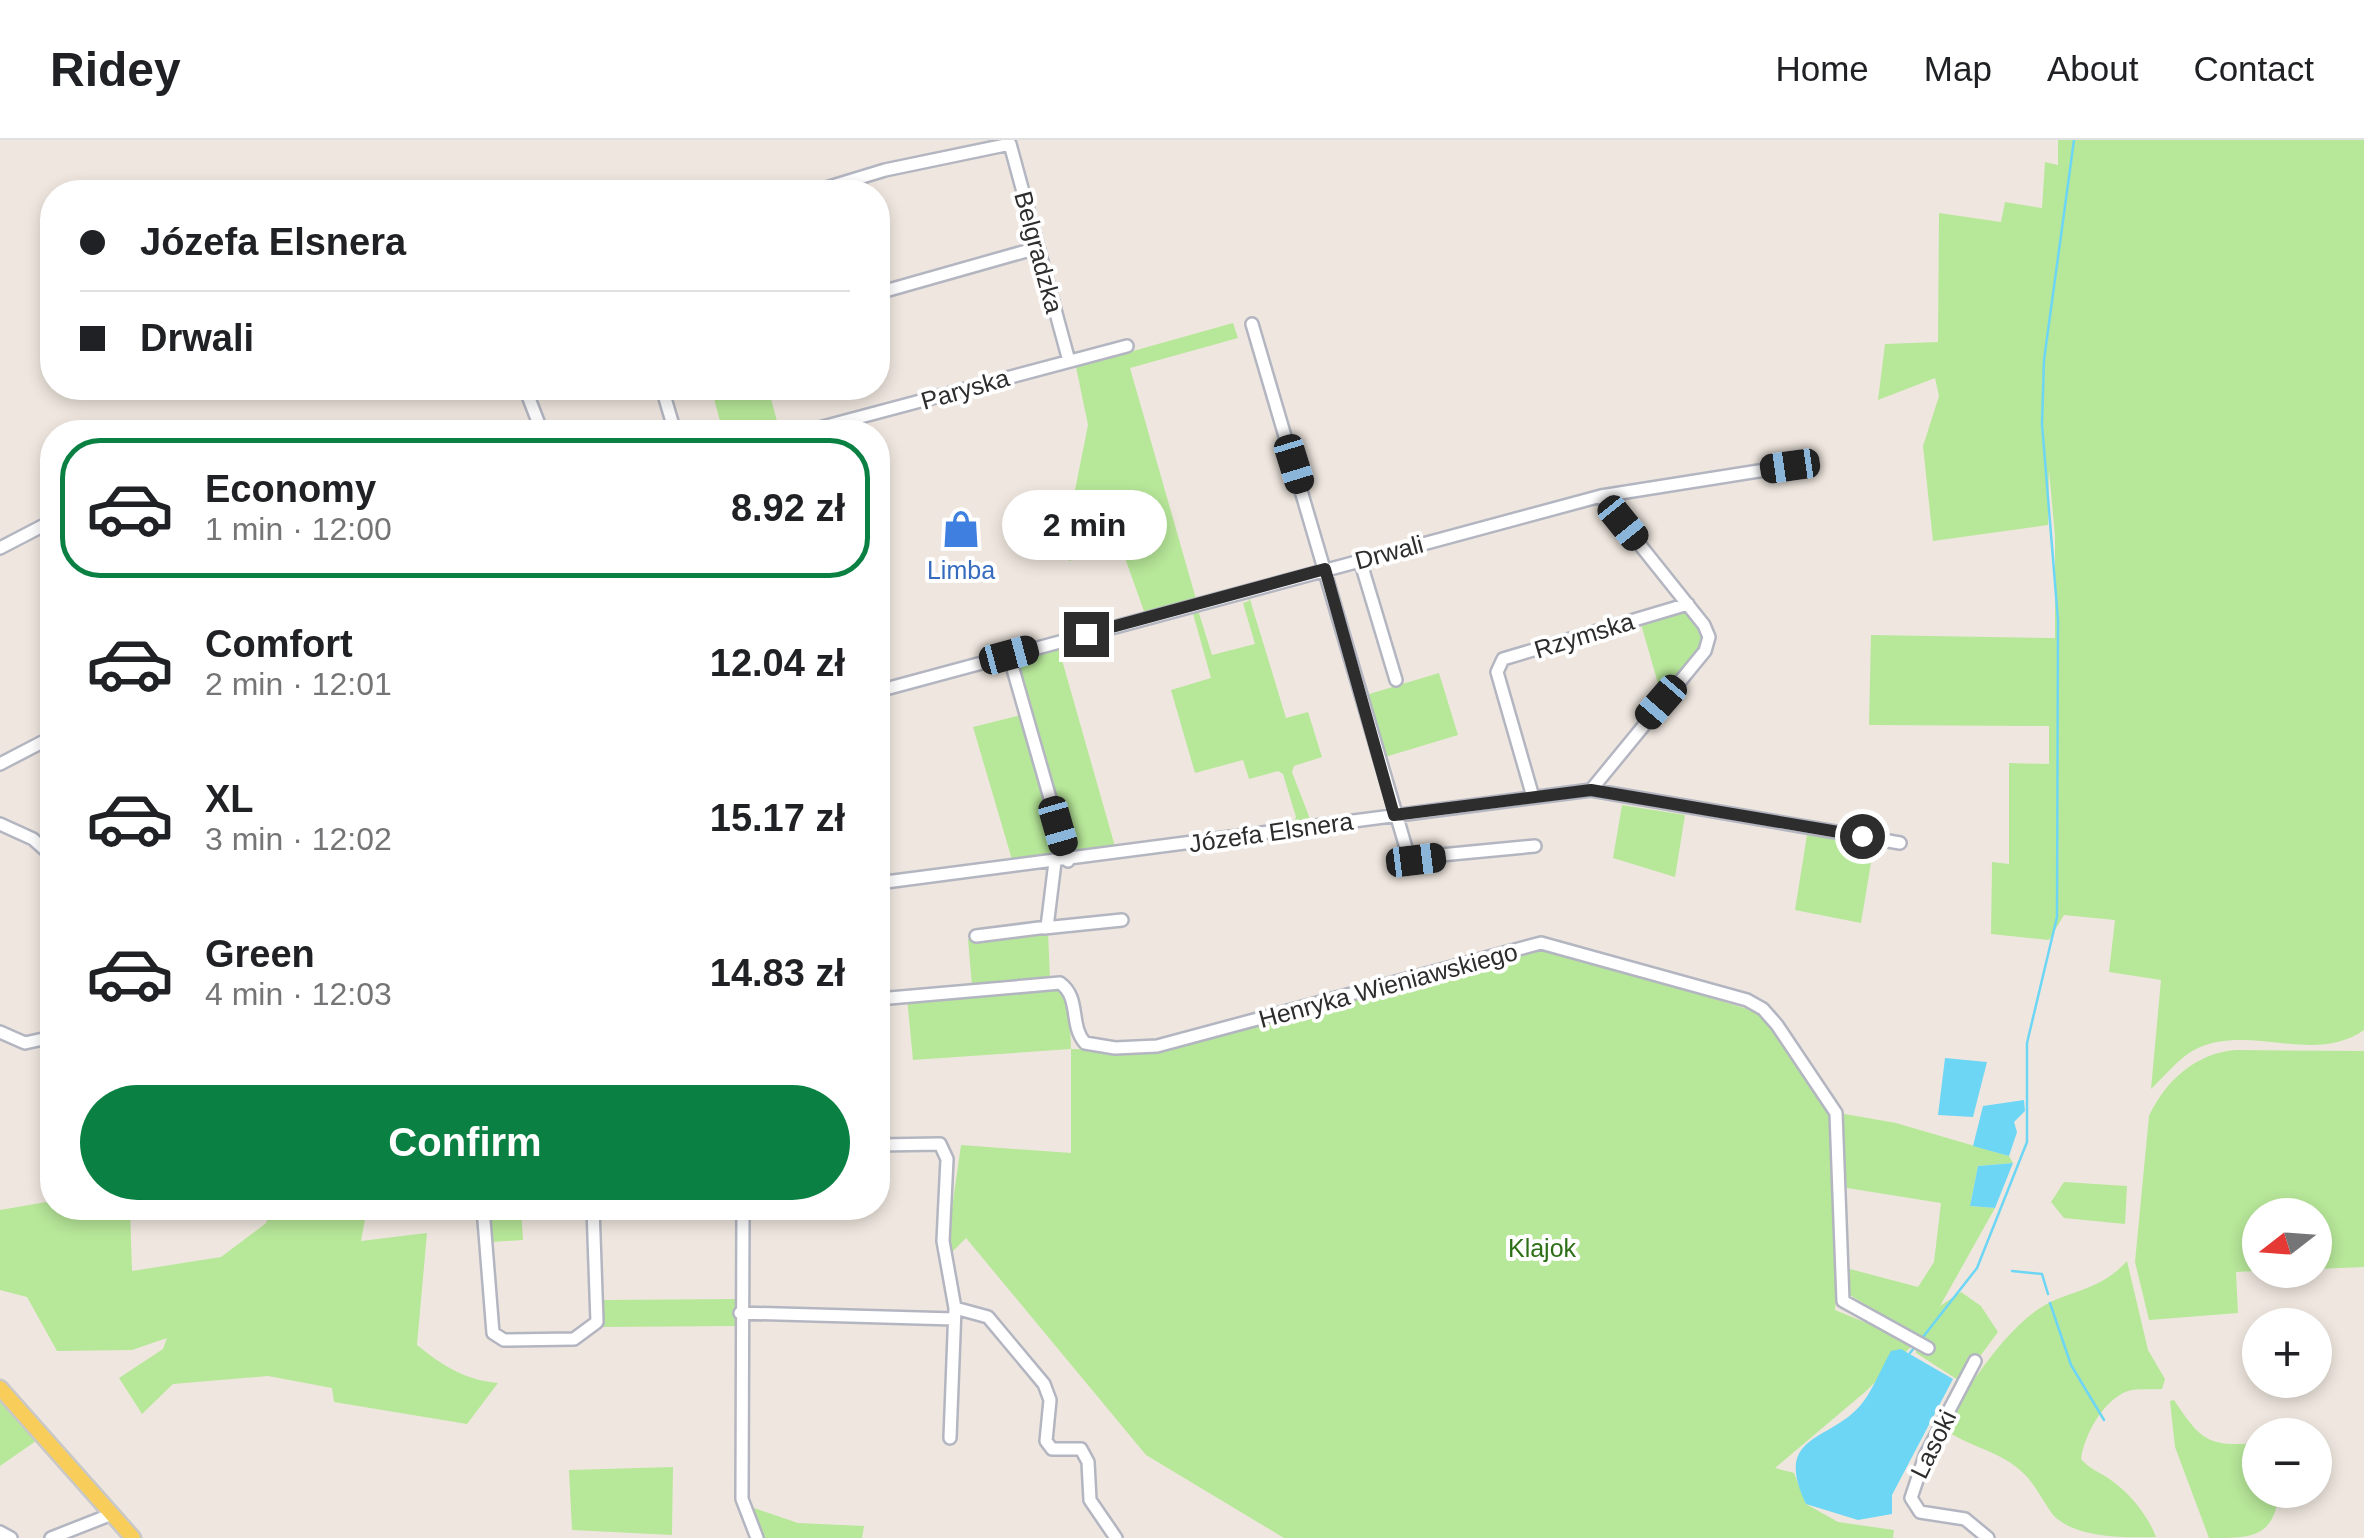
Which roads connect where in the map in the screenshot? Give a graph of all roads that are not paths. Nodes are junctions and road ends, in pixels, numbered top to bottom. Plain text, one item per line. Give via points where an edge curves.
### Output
1 (853, 180) edge
2 (1037, 248) junction
3 (890, 290) edge
4 (1252, 324) dead end
5 (1127, 346) dead end
6 (1069, 361) junction
7 (861, 420) edge
8 (1790, 466) dead end
9 (1601, 496) junction
10 (40, 527) edge
11 (0, 548) edge
12 (1360, 560) junction
13 (1325, 569) junction
14 (1688, 604) junction
15 (1009, 655) junction
16 (1396, 680) dead end
17 (890, 688) edge
18 (40, 744) edge
19 (0, 764) edge
20 (1591, 790) junction
21 (1532, 798) junction
22 (1394, 815) junction
23 (0, 824) edge
24 (1900, 843) dead end
25 (40, 846) edge
26 (1535, 846) dead end
27 (1062, 862) junction
28 (890, 882) edge
29 (1122, 920) dead end
30 (1044, 928) junction
31 (976, 936) dead end
32 (890, 998) edge
33 (0, 1032) edge
34 (40, 1039) edge
35 (890, 1145) edge
36 (483, 1220) edge
37 (593, 1220) edge
38 (742, 1220) edge
39 (740, 1312) junction
40 (955, 1314) junction
41 (1928, 1348) dead end
42 (1975, 1361) dead end
43 (0, 1388) edge
44 (950, 1438) dead end
45 (112, 1514) junction
46 (0, 1532) edge
47 (11, 1538) edge
48 (51, 1538) edge
49 (133, 1538) edge
50 (757, 1538) edge
51 (1116, 1538) edge
52 (1988, 1538) edge

1 - 2 street, Belgradzka via 1010,144
2 - 3 street
2 - 6 street, Belgradzka
4 - 13 street
5 - 6 street, Paryska
6 - 7 street, Paryska
8 - 9 street, Drwali
9 - 12 street, Drwali
9 - 14 street
10 - 11 street
12 - 13 street, Drwali
12 - 16 street
13 - 15 street, Drwali
13 - 22 street
14 - 20 street via 1706,630 1707,647
14 - 21 street, Rzymska via 1503,660 1497,672
15 - 17 street, Drwali
15 - 27 street
18 - 19 street
20 - 21 street, Józefa Elsnera
20 - 24 street, Józefa Elsnera
21 - 22 street, Józefa Elsnera
22 - 26 street via 1412,860
22 - 27 street, Józefa Elsnera
23 - 25 street
27 - 28 street, Józefa Elsnera
27 - 30 street
29 - 30 street
30 - 31 street
32 - 41 street, Henryka Wieniawskiego via 1060,983 1072,995 1076,1032 1084,1043 1157,1046 1541,943 1747,1000 1777,1025 1836,1114 1844,1302
33 - 34 street via 24,1042
35 - 40 street via 940,1144 948,1171 943,1241
36 - 37 street via 493,1333 504,1340 574,1338 597,1322
38 - 39 street
39 - 40 street
39 - 50 street via 742,1499
40 - 44 street
40 - 51 street via 988,1317 1044,1384 1050,1400 1046,1441 1052,1449 1081,1449 1090,1500
42 - 52 street, Lasoki via 1925,1456 1911,1498 1920,1512 1965,1520
43 - 45 main road
45 - 48 street
45 - 49 main road
46 - 47 street

